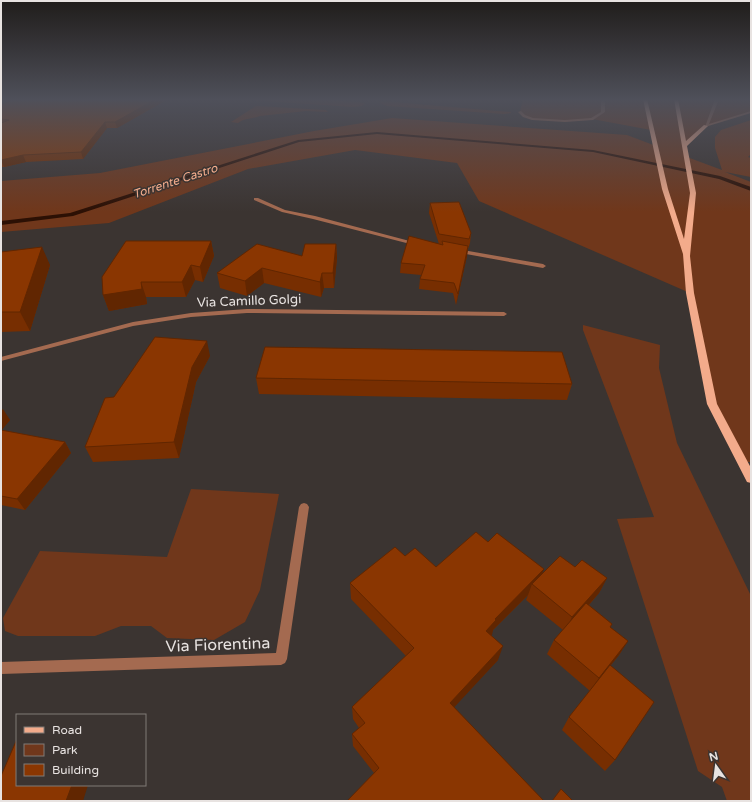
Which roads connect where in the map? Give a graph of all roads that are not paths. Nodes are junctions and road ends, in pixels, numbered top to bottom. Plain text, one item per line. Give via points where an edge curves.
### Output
1 (654, 136) edge
2 (682, 136) edge
3 (695, 136) edge
4 (684, 146) junction
5 (256, 199) dead end
6 (421, 245) edge
7 (452, 250) edge
8 (686, 256) junction
9 (543, 266) dead end
10 (504, 314) dead end
11 (1, 359) edge
12 (751, 479) edge
13 (304, 507) dead end
14 (1, 668) edge

1 - 8 main road via 665,189
2 - 4 main road
3 - 4 main road
4 - 8 main road via 693,193
5 - 6 street via 284,211
7 - 9 street
8 - 12 main road via 690,293 712,404
10 - 11 street, Via Camillo Golgi via 247,311 191,315 133,324
13 - 14 street, Via Fiorentina via 282,660

